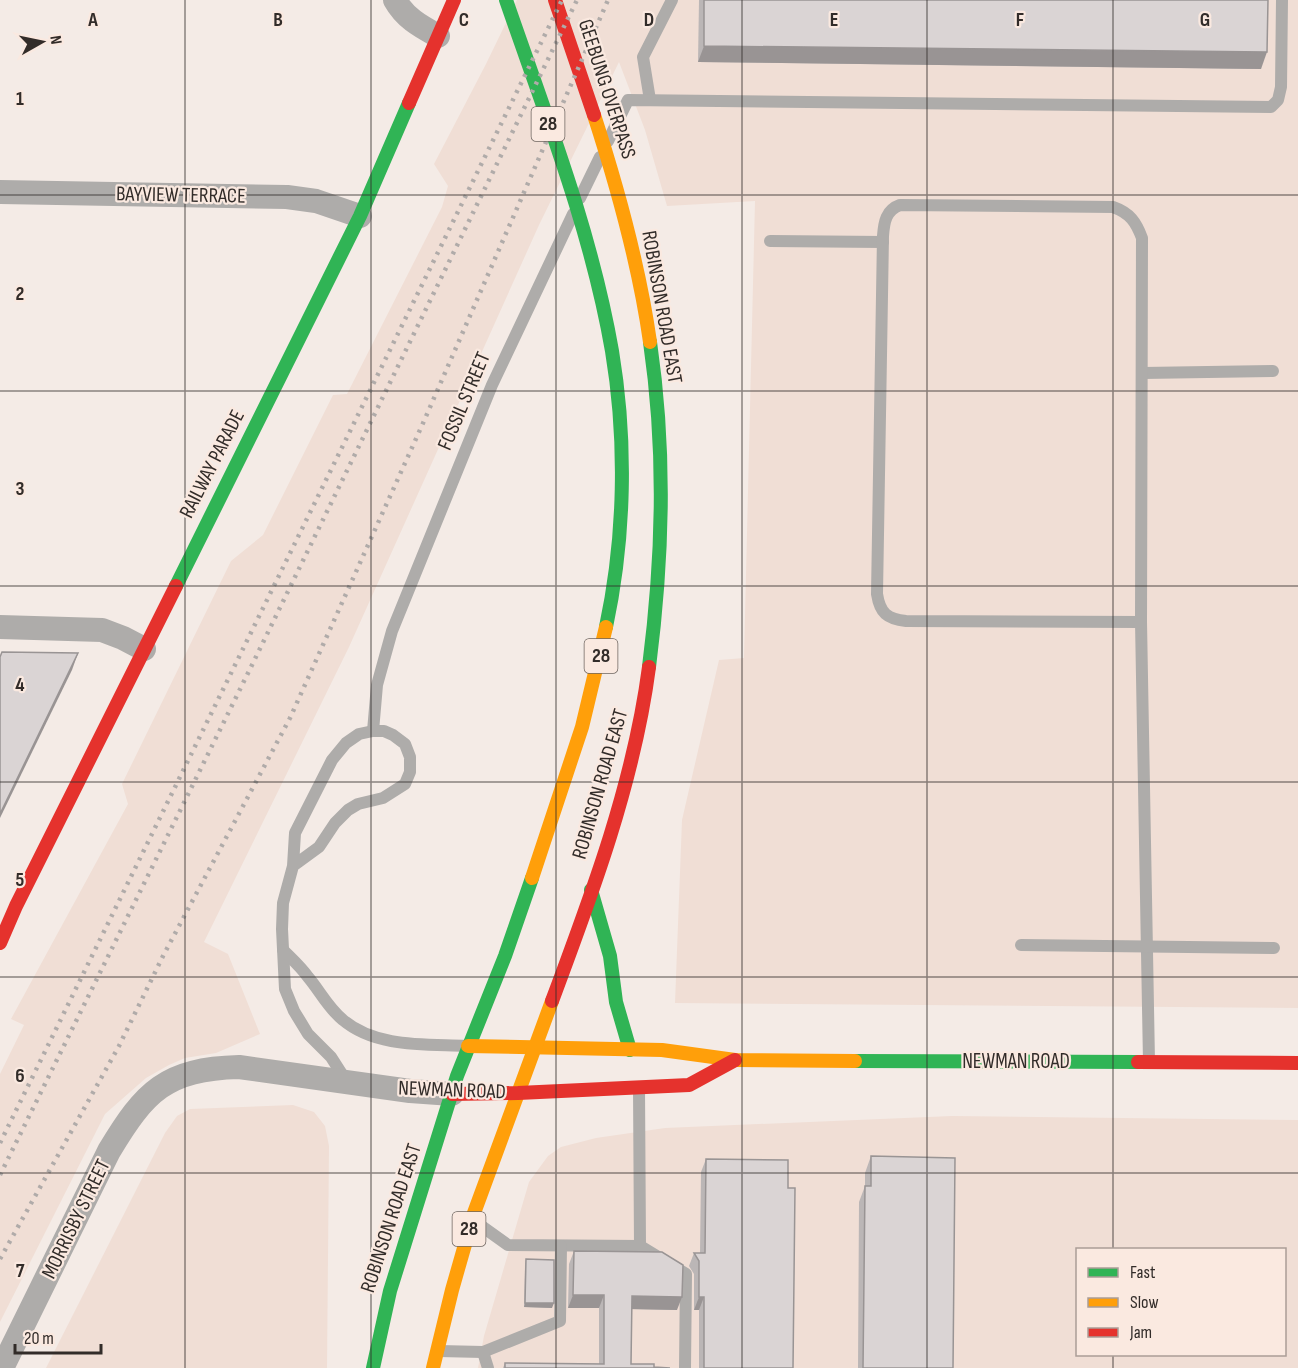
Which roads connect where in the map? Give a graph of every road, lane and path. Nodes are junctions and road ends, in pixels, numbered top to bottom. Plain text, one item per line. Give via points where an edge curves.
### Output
1 (395, 0) edge
2 (454, 0) edge
3 (506, 0) edge
4 (555, 0) edge
5 (672, 0) edge
6 (1282, 0) edge
7 (438, 36) junction
8 (650, 100) junction
9 (618, 190) joint
10 (0, 192) edge
11 (360, 216) junction
12 (770, 241) dead end
13 (883, 242) junction
14 (1273, 371) dead end
15 (1143, 373) junction
16 (1141, 622) junction
17 (0, 627) edge
18 (144, 649) junction
19 (373, 731) junction
20 (293, 866) junction
21 (591, 890) junction
22 (4, 922) edge
23 (0, 943) edge
24 (1021, 945) dead end
25 (1148, 946) junction
26 (1274, 948) dead end
27 (284, 950) junction
28 (468, 1046) junction
29 (535, 1048) junction
30 (630, 1050) junction
31 (735, 1060) junction
32 (1149, 1062) junction
33 (1298, 1063) edge
34 (167, 1082) joint
35 (346, 1082) junction
36 (639, 1088) junction
37 (518, 1093) junction
38 (452, 1094) junction
39 (472, 1220) junction
40 (640, 1245) junction
41 (561, 1246) junction
42 (436, 1352) junction
43 (483, 1352) junction
44 (2, 1368) edge
45 (373, 1368) edge
46 (433, 1368) edge
47 (488, 1368) edge
48 (686, 1368) edge

1 - 7 street via 412,21
2 - 7 main road, RAILWAY PARADE
3 - 28 main road, ROBINSON ROAD EAST / 28 via 590,248 619,406 621,514 614,584 599,667 572,763
4 - 9 main road, GEEBUNG OVERPASS / 28
5 - 8 lane via 643,57
6 - 8 lane via 1281,87 1278,100 1271,107
7 - 11 main road, RAILWAY PARADE
8 - 19 lane, FOSSIL STREET via 628,100 501,365 392,631 376,696
9 - 21 main road, ROBINSON ROAD EAST / 28 via 654,367 660,439 662,564 645,700 631,763
10 - 11 street, BAYVIEW TERRACE via 287,197 315,201
11 - 18 main road, RAILWAY PARADE
12 - 13 lane
13 - 15 lane via 884,222 893,207 900,204 1113,207 1125,211 1136,222 1142,238
13 - 16 lane via 878,594 884,614 906,621
14 - 15 lane
15 - 16 lane
16 - 25 lane
17 - 18 street via 102,630
18 - 22 main road, RAILWAY PARADE
19 - 20 lane via 346,743 332,760 295,833
19 - 20 lane via 384,731 405,744 410,757 405,784 383,798 348,810 319,847
20 - 27 lane via 283,903
21 - 29 main road, ROBINSON ROAD EAST / 28
21 - 30 main road
22 - 23 main road, RAILWAY PARADE
24 - 25 lane
25 - 26 lane
25 - 32 lane
27 - 28 lane via 332,1009 362,1031 406,1044
27 - 35 lane via 285,989 294,1011
28 - 29 main road, NEWMAN ROAD
28 - 38 main road, ROBINSON ROAD EAST / 28
29 - 30 main road, NEWMAN ROAD
29 - 37 main road, ROBINSON ROAD EAST / 28
30 - 31 main road, NEWMAN ROAD via 662,1050
31 - 32 main road, NEWMAN ROAD
31 - 36 main road, NEWMAN ROAD via 689,1085
32 - 33 main road, NEWMAN ROAD
34 - 35 street, NEWMAN ROAD via 190,1072 238,1066
34 - 44 street, MORRISBY STREET via 128,1120 109,1151
35 - 38 street, NEWMAN ROAD
36 - 37 main road, NEWMAN ROAD
36 - 40 lane
37 - 38 main road, NEWMAN ROAD
37 - 39 main road, ROBINSON ROAD EAST / 28
38 - 45 main road, ROBINSON ROAD EAST / 28 via 389,1289
39 - 41 lane via 508,1245
39 - 42 main road, ROBINSON ROAD EAST / 28
40 - 41 lane
40 - 48 lane via 686,1274
41 - 43 lane via 560,1321
42 - 43 lane
42 - 46 main road, ROBINSON ROAD EAST / 28
43 - 47 lane

